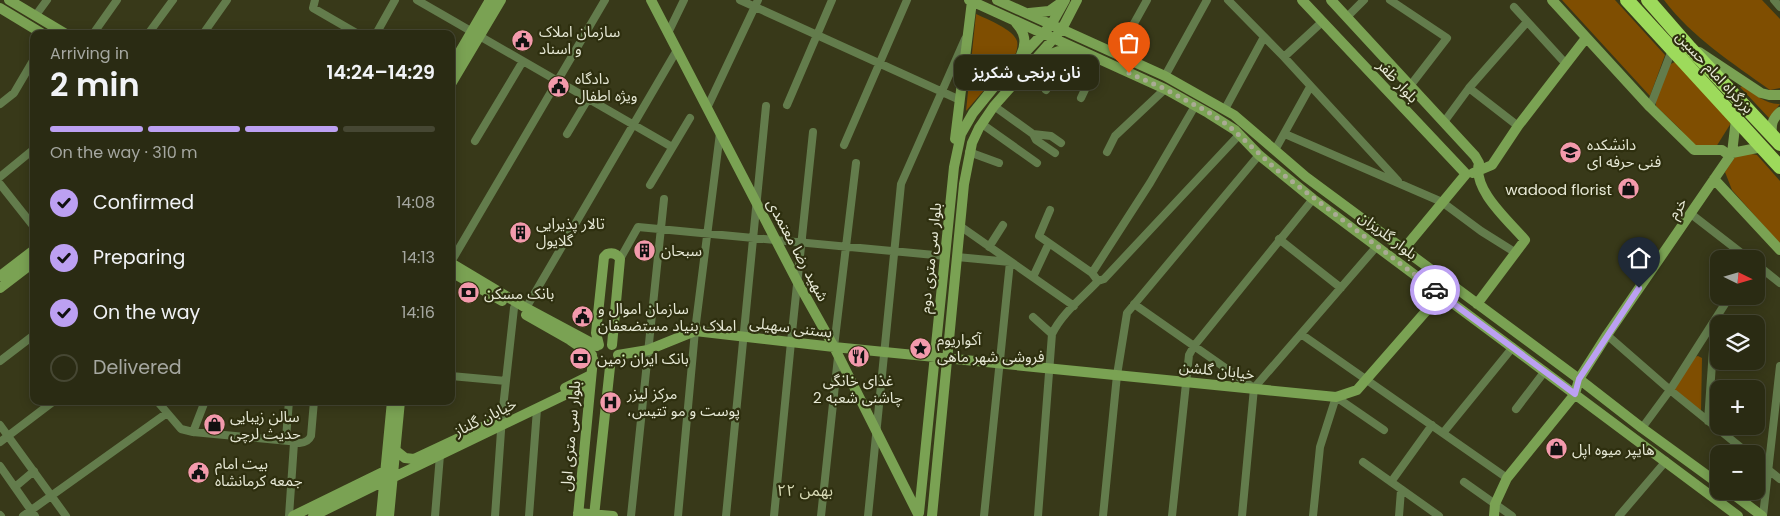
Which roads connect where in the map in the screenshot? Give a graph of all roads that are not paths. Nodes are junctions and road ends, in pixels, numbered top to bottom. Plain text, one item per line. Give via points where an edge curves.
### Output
1 (9, 0) edge
2 (47, 0) edge
3 (117, 0) edge
4 (172, 0) edge
5 (227, 0) edge
6 (316, 0) edge
7 (395, 0) edge
8 (417, 0) edge
9 (490, 0) edge
10 (500, 0) edge
11 (605, 0) edge
12 (651, 0) edge
13 (684, 0) edge
14 (740, 0) edge
15 (832, 0) edge
16 (907, 0) edge
17 (997, 0) edge
18 (1065, 0) edge
19 (1077, 0) edge
20 (1147, 0) edge
21 (1207, 0) edge
22 (1228, 0) edge
23 (1302, 0) edge
24 (1331, 0) edge
25 (1364, 0) edge
26 (1390, 0) edge
27 (1552, 0) edge
28 (1627, 0) edge
29 (1648, 0) edge
30 (1774, 0) edge
31 (971, 1) edge
32 (756, 3) edge
33 (1514, 7) dead end
34 (1780, 7) edge
35 (0, 8) edge
36 (1026, 13) junction
37 (1070, 14) junction
38 (36, 15) junction
39 (1346, 17) junction
40 (1014, 20) junction
41 (1322, 22) junction
42 (1527, 22) junction
43 (1050, 24) junction
44 (1355, 27) junction
45 (1062, 29) junction
46 (36, 30) edge
47 (60, 30) edge
48 (96, 30) edge
49 (151, 30) edge
50 (206, 30) edge
51 (351, 30) edge
52 (378, 30) edge
53 (969, 30) junction
54 (668, 33) junction
55 (1043, 33) junction
56 (476, 34) junction
57 (817, 35) junction
58 (1076, 36) junction
59 (1264, 37) junction
60 (1054, 38) junction
61 (1586, 38) junction
62 (1340, 40) junction
63 (1690, 48) junction
64 (1078, 49) junction
65 (677, 50) junction
66 (1672, 50) junction
67 (1117, 54) junction
68 (1094, 56) junction
69 (1284, 57) junction
70 (1020, 58) junction
71 (523, 61) junction
72 (455, 62) edge
73 (880, 63) junction
74 (1032, 64) junction
75 (1566, 64) junction
76 (30, 65) edge
77 (1060, 72) dead end
78 (455, 76) edge
79 (1165, 76) junction
80 (557, 81) junction
81 (1052, 81) junction
82 (1410, 86) junction
83 (1310, 87) junction
84 (1469, 88) junction
85 (1165, 89) junction
86 (1046, 90) dead end
87 (942, 92) junction
88 (1780, 95) edge
89 (1081, 98) dead end
90 (588, 99) junction
91 (960, 100) junction
92 (0, 104) edge
93 (787, 105) dead end
94 (766, 106) dead end
95 (994, 106) junction
96 (1195, 106) junction
97 (1650, 107) junction
98 (708, 108) junction
99 (1226, 109) junction
100 (1779, 113) edge
101 (690, 118) dead end
102 (1736, 119) junction
103 (1444, 122) junction
104 (982, 124) junction
105 (634, 126) junction
106 (1518, 126) junction
107 (814, 132) dead end
108 (720, 133) junction
109 (567, 134) dead end
110 (1033, 134) junction
111 (1285, 134) junction
112 (1239, 135) junction
113 (1776, 140) edge
114 (475, 141) dead end
115 (1061, 143) dead end
116 (844, 145) dead end
117 (672, 147) junction
118 (1762, 147) junction
119 (1275, 150) junction
120 (30, 152) edge
121 (957, 152) junction
122 (969, 152) junction
123 (1107, 152) dead end
124 (1055, 153) dead end
125 (1731, 154) junction
126 (1259, 156) junction
127 (856, 163) dead end
128 (999, 163) dead end
129 (1037, 163) dead end
130 (1780, 166) edge
131 (1471, 173) junction
132 (0, 177) edge
133 (1714, 179) junction
134 (0, 184) edge
135 (1401, 184) junction
136 (650, 185) dead end
137 (664, 199) dead end
138 (1313, 199) junction
139 (756, 201) junction
140 (1442, 202) junction
141 (1050, 210) dead end
142 (1691, 214) junction
143 (30, 222) edge
144 (1003, 225) dead end
145 (960, 226) junction
146 (661, 228) junction
147 (708, 233) junction
148 (753, 237) junction
149 (1279, 239) junction
150 (776, 240) junction
151 (802, 242) junction
152 (1049, 243) junction
153 (847, 246) junction
154 (989, 246) junction
155 (1377, 246) junction
156 (1403, 250) junction
157 (1737, 250) edge
158 (1780, 250) edge
159 (894, 251) junction
160 (30, 253) edge
161 (1516, 253) junction
162 (455, 255) edge
163 (945, 256) junction
164 (956, 257) junction
165 (620, 259) junction
166 (1010, 262) junction
167 (455, 264) edge
168 (30, 265) edge
169 (1765, 271) edge
170 (1092, 273) junction
171 (455, 274) edge
172 (0, 276) edge
173 (1033, 277) junction
174 (797, 281) junction
175 (1098, 281) junction
176 (1780, 283) edge
177 (0, 288) edge
178 (1341, 288) junction
179 (1441, 294) junction
180 (1134, 304) junction
181 (1477, 304) junction
182 (1074, 306) junction
183 (514, 308) junction
184 (526, 308) junction
185 (1033, 317) dead end
186 (1710, 327) edge
187 (696, 331) junction
188 (1052, 334) junction
189 (1301, 334) junction
190 (1607, 335) junction
191 (743, 336) junction
192 (30, 338) edge
193 (790, 342) junction
194 (598, 345) junction
195 (612, 345) junction
196 (1194, 346) junction
197 (1513, 347) junction
198 (648, 350) junction
199 (836, 352) junction
200 (884, 352) junction
201 (618, 355) junction
202 (592, 357) junction
203 (935, 357) junction
204 (946, 358) junction
205 (0, 361) edge
206 (999, 364) junction
207 (1780, 366) edge
208 (610, 368) junction
209 (1050, 368) junction
210 (1712, 370) edge
211 (1545, 371) junction
212 (1117, 375) junction
213 (455, 376) edge
214 (591, 376) junction
215 (1579, 379) junction
216 (1367, 380) junction
217 (506, 381) junction
218 (1187, 382) junction
219 (1254, 388) junction
220 (1670, 390) junction
221 (558, 394) junction
222 (589, 394) junction
223 (1575, 394) junction
224 (1336, 398) junction
225 (49, 405) edge
226 (161, 405) edge
227 (203, 405) edge
228 (289, 405) edge
229 (314, 405) edge
230 (392, 405) edge
231 (400, 405) edge
232 (537, 409) junction
233 (1516, 409) dead end
234 (167, 412) junction
235 (502, 421) junction
236 (1708, 421) junction
237 (0, 425) edge
238 (1432, 425) junction
239 (1642, 428) junction
240 (1384, 430) dead end
241 (193, 432) junction
242 (876, 433) junction
243 (1443, 433) junction
244 (8, 436) junction
245 (0, 442) edge
246 (292, 442) junction
247 (1738, 445) edge
248 (395, 450) junction
249 (440, 455) junction
250 (1666, 461) junction
251 (1363, 462) dead end
252 (0, 466) edge
253 (1765, 467) edge
254 (1769, 470) junction
255 (34, 471) junction
256 (387, 477) junction
257 (1710, 477) edge
258 (1507, 478) junction
259 (1780, 479) edge
260 (1391, 482) junction
261 (1464, 482) dead end
262 (14, 487) junction
263 (1401, 490) junction
264 (52, 495) junction
265 (1741, 500) edge
266 (1495, 504) junction
267 (33, 513) edge
268 (308, 514) edge
269 (578, 514) edge
270 (595, 515) edge
271 (918, 515) edge
272 (23, 516) edge
273 (66, 516) edge
274 (288, 516) edge
275 (293, 516) edge
276 (380, 516) edge
277 (389, 516) edge
278 (435, 516) edge
279 (495, 516) edge
280 (529, 516) edge
281 (613, 516) edge
282 (631, 516) edge
283 (678, 516) edge
284 (726, 516) edge
285 (774, 516) edge
286 (821, 516) edge
287 (868, 516) edge
288 (932, 516) edge
289 (984, 516) edge
290 (1038, 516) edge
291 (1103, 516) edge
292 (1172, 516) edge
293 (1242, 516) edge
294 (1313, 516) edge
295 (1398, 516) edge
296 (1440, 516) edge
297 (1494, 516) edge
298 (1512, 516) edge
299 (1619, 516) edge
300 (1738, 516) edge
301 (1763, 516) edge

1 - 38 street
2 - 38 street
3 - 48 street
4 - 49 street
5 - 50 street
6 - 51 street via 313,8
7 - 52 street
8 - 56 street
9 - 56 street
10 - 56 street
11 - 80 street
12 - 54 street, شهید رضا معتمدی
13 - 54 street
14 - 32 street
15 - 57 street
16 - 73 street
17 - 36 street, بلوار گلریزان
18 - 36 street via 1049,11
18 - 43 street, بلوار سی متری دوم
19 - 37 street, بلوار سی متری دوم
20 - 67 street
21 - 79 street
22 - 59 street
23 - 41 street, بلوار ظفر
24 - 39 street, بلوار ظفر
25 - 39 street
26 - 82 street via 1447,38
27 - 61 street
28 - 66 highway, بزرگراه امام حسین
29 - 63 highway, بزرگراه امام حسین
30 - 34 street
31 - 40 street, بلوار گلریزان
31 - 53 street
32 - 57 street
32 - 98 street
33 - 42 street
35 - 46 street
36 - 43 street, بلوار گلریزان
37 - 45 street, بلوار سی متری دوم
37 - 58 street
38 - 47 street
39 - 44 street, بلوار ظفر
40 - 55 street, بلوار گلریزان
40 - 70 street via 1024,36
41 - 62 street, بلوار ظفر
41 - 69 street
42 - 75 street
42 - 84 street
43 - 45 street, بلوار گلریزان
43 - 55 street, بلوار سی متری دوم
44 - 62 street via 1357,36 1354,41 1348,44
44 - 82 street, بلوار ظفر
45 - 58 street, بلوار گلریزان
45 - 60 street, بلوار سی متری دوم
53 - 87 street
53 - 91 street
54 - 65 street, شهید رضا معتمدی
55 - 60 street, بلوار گلریزان
55 - 70 street, بلوار سی متری دوم
56 - 71 street
56 - 72 street
56 - 78 street
57 - 73 street
57 - 93 street
58 - 67 street, بلوار گلریزان
59 - 69 street
59 - 99 street
60 - 64 street, بلوار گلریزان
60 - 74 street, بلوار سی متری دوم
61 - 75 street
61 - 97 street
62 - 131 street, بلوار ظفر
63 - 88 street via 1761,92
63 - 113 highway, بزرگراه امام حسین
64 - 68 street, بلوار گلریزان
64 - 74 street via 1058,51
65 - 98 street, شهید رضا معتمدی
65 - 105 street
66 - 97 street
66 - 102 highway, بزرگراه امام حسین
67 - 79 street, بلوار گلریزان
68 - 85 street, بلوار گلریزان
68 - 89 street via 1089,81
69 - 83 street
70 - 121 street, بلوار سی متری دوم via 973,113 961,134
71 - 80 street
71 - 114 street
73 - 87 street
73 - 116 street
74 - 81 street
74 - 95 street, بلوار سی متری دوم
75 - 106 street
76 - 92 street via 14,93
77 - 81 street
79 - 99 street, بلوار گلریزان
80 - 90 street
80 - 162 street
81 - 86 street
82 - 103 street, بلوار ظفر
83 - 111 street
83 - 135 street
84 - 103 street
84 - 106 street
85 - 96 street, بلوار گلریزان
85 - 123 street via 1115,136
87 - 91 street
87 - 159 street via 901,184
90 - 105 street
90 - 109 street
91 - 121 street via 954,144
94 - 139 street
95 - 104 street, بلوار سی متری دوم
95 - 110 street
96 - 112 street, بلوار گلریزان
96 - 170 street
97 - 125 street via 1694,150 1722,150
98 - 108 street, شهید رضا معتمدی
99 - 119 street, بلوار گلریزان
100 - 113 street via 1772,123
101 - 117 street
102 - 118 highway, بزرگراه امام حسین
102 - 125 street
103 - 131 street, بلوار ظفر via 1479,163
104 - 122 street, بلوار سی متری دوم
104 - 129 street
105 - 117 street
105 - 184 street
106 - 131 street via 1492,165
107 - 151 street
108 - 139 street, شهید رضا معتمدی
108 - 147 street
110 - 115 street via 1051,136
110 - 124 street via 1036,140
111 - 119 street
111 - 135 street
112 - 126 street, بلوار گلریزان
112 - 175 street via 1104,279
117 - 136 street
118 - 125 street
118 - 130 highway, بزرگراه امام حسین
119 - 156 street, بلوار گلریزان
120 - 132 street
121 - 163 street, بلوار سی متری دوم
122 - 128 street
122 - 145 street, بلوار سی متری دوم
125 - 133 street, خرم
126 - 138 street, بلوار گلریزان
126 - 180 street
127 - 153 street
131 - 140 street
131 - 161 street, بلوار ظفر via 1525,240
133 - 142 street, خرم
133 - 158 street
134 - 143 street
135 - 140 street
137 - 146 street
138 - 149 street
138 - 155 street, بلوار گلریزان
139 - 148 street
139 - 150 street, شهید رضا معتمدی
140 - 156 street
140 - 161 street
141 - 152 street via 1040,236
142 - 157 street
142 - 190 street, خرم
144 - 154 street
145 - 154 street
145 - 164 street, بلوار سی متری دوم
146 - 147 street
146 - 165 street via 638,227
146 - 198 street
147 - 148 street
147 - 187 street
148 - 150 street
148 - 191 street
149 - 178 street
149 - 196 street
150 - 151 street
150 - 174 street, شهید رضا معتمدی
151 - 153 street
151 - 174 street
152 - 170 street
152 - 173 street
153 - 159 street
153 - 199 street
154 - 166 street
155 - 178 street
155 - 179 street, بلوار گلریزان
156 - 181 street, بلوار گلریزان
159 - 163 street
159 - 200 street
160 - 172 street
161 - 181 street
163 - 203 street, بلوار سی متری دوم
164 - 166 street
164 - 204 street, بلوار سی متری دوم
165 - 194 street via 612,253 604,257 596,332
165 - 195 street
166 - 173 street
166 - 206 street
167 - 184 street
168 - 177 street
169 - 176 street
170 - 175 street
171 - 183 street
173 - 182 street
174 - 193 street
174 - 199 street, شهید رضا معتمدی
175 - 182 street
178 - 189 street
179 - 197 street, بلوار گلریزان
179 - 216 street
180 - 196 street
180 - 212 street via 1127,313
181 - 215 street, بلوار گلریزان
182 - 188 street
183 - 202 street via 570,340
183 - 217 street
184 - 194 street
185 - 188 street
186 - 220 street
187 - 191 street, بستنی سهیلی
187 - 198 street, بستنی سهیلی
187 - 283 street
188 - 209 street
189 - 216 street
189 - 219 street
190 - 215 street, خرم
190 - 220 street
191 - 193 street, بستنی سهیلی
191 - 284 street
192 - 205 street
193 - 199 street, بستنی سهیلی
193 - 285 street
194 - 195 street
194 - 202 street
195 - 201 street
196 - 218 street via 1189,355
196 - 219 street
197 - 211 street, بلوار گلریزان
197 - 243 street
198 - 201 street, بستنی سهیلی
198 - 282 street
199 - 200 street, بستنی سهیلی
199 - 242 street, شهید رضا معتمدی
199 - 286 street
200 - 203 street, بستنی سهیلی
200 - 242 street
201 - 208 street
202 - 208 street via 594,363 602,368
202 - 214 street, بلوار سی متری اول
203 - 204 street, بستنی سهیلی
203 - 271 street, بلوار سی متری دوم
204 - 206 street, خیابان گلشن
204 - 288 street, بلوار سی متری دوم
206 - 209 street, خیابان گلشن
206 - 289 street
207 - 254 street
208 - 270 street
209 - 212 street, خیابان گلشن
209 - 290 street
210 - 236 street
211 - 223 street, بلوار گلریزان
211 - 233 street
212 - 218 street, خیابان گلشن
212 - 291 street
213 - 217 street
214 - 221 street, خیابان گلناز
214 - 222 street, بلوار سی متری اول
215 - 223 street, خرم
215 - 239 street, بلوار گلریزان
216 - 224 street via 1357,390
216 - 238 street
217 - 235 street
218 - 219 street, خیابان گلشن
218 - 292 street
219 - 224 street, خیابان گلشن
219 - 293 street
220 - 236 street
220 - 239 street
221 - 222 street, خیابان گلناز via 579,389
221 - 232 street, خیابان گلناز
221 - 235 street, خیابان گلناز
222 - 269 street, بلوار سی متری اول
223 - 250 street, بلوار گلریزان
223 - 258 street
224 - 240 street
224 - 294 street via 1320,447
225 - 244 street
226 - 234 street
227 - 241 street
228 - 246 street via 286,438
229 - 246 street via 309,440
230 - 256 street
231 - 248 street
232 - 235 street, خیابان گلناز
232 - 280 street
234 - 241 street via 181,429
234 - 264 street
235 - 248 street, خیابان گلناز via 414,459 405,458
235 - 249 street, خیابان گلناز
235 - 279 street
236 - 247 street
237 - 244 street
238 - 243 street
238 - 260 street
239 - 257 street, بلوار گلریزان
241 - 246 street
242 - 271 street, شهید رضا معتمدی
242 - 287 street
243 - 258 street
244 - 245 street
244 - 255 street
246 - 274 street
248 - 256 street
249 - 256 street, خیابان گلناز
249 - 278 street
250 - 299 street
250 - 300 street, بلوار گلریزان
251 - 260 street
252 - 262 street
253 - 254 street
254 - 259 street
254 - 301 street
255 - 262 street
255 - 264 street
256 - 268 street, خیابان گلناز
256 - 276 street
256 - 277 street
258 - 266 street
260 - 263 street
261 - 266 street
262 - 267 street
263 - 295 street
263 - 296 street
264 - 267 street
264 - 273 street
265 - 301 street
266 - 297 street
266 - 298 street
267 - 272 street
268 - 275 street, خیابان گلناز
269 - 270 street
270 - 281 street

